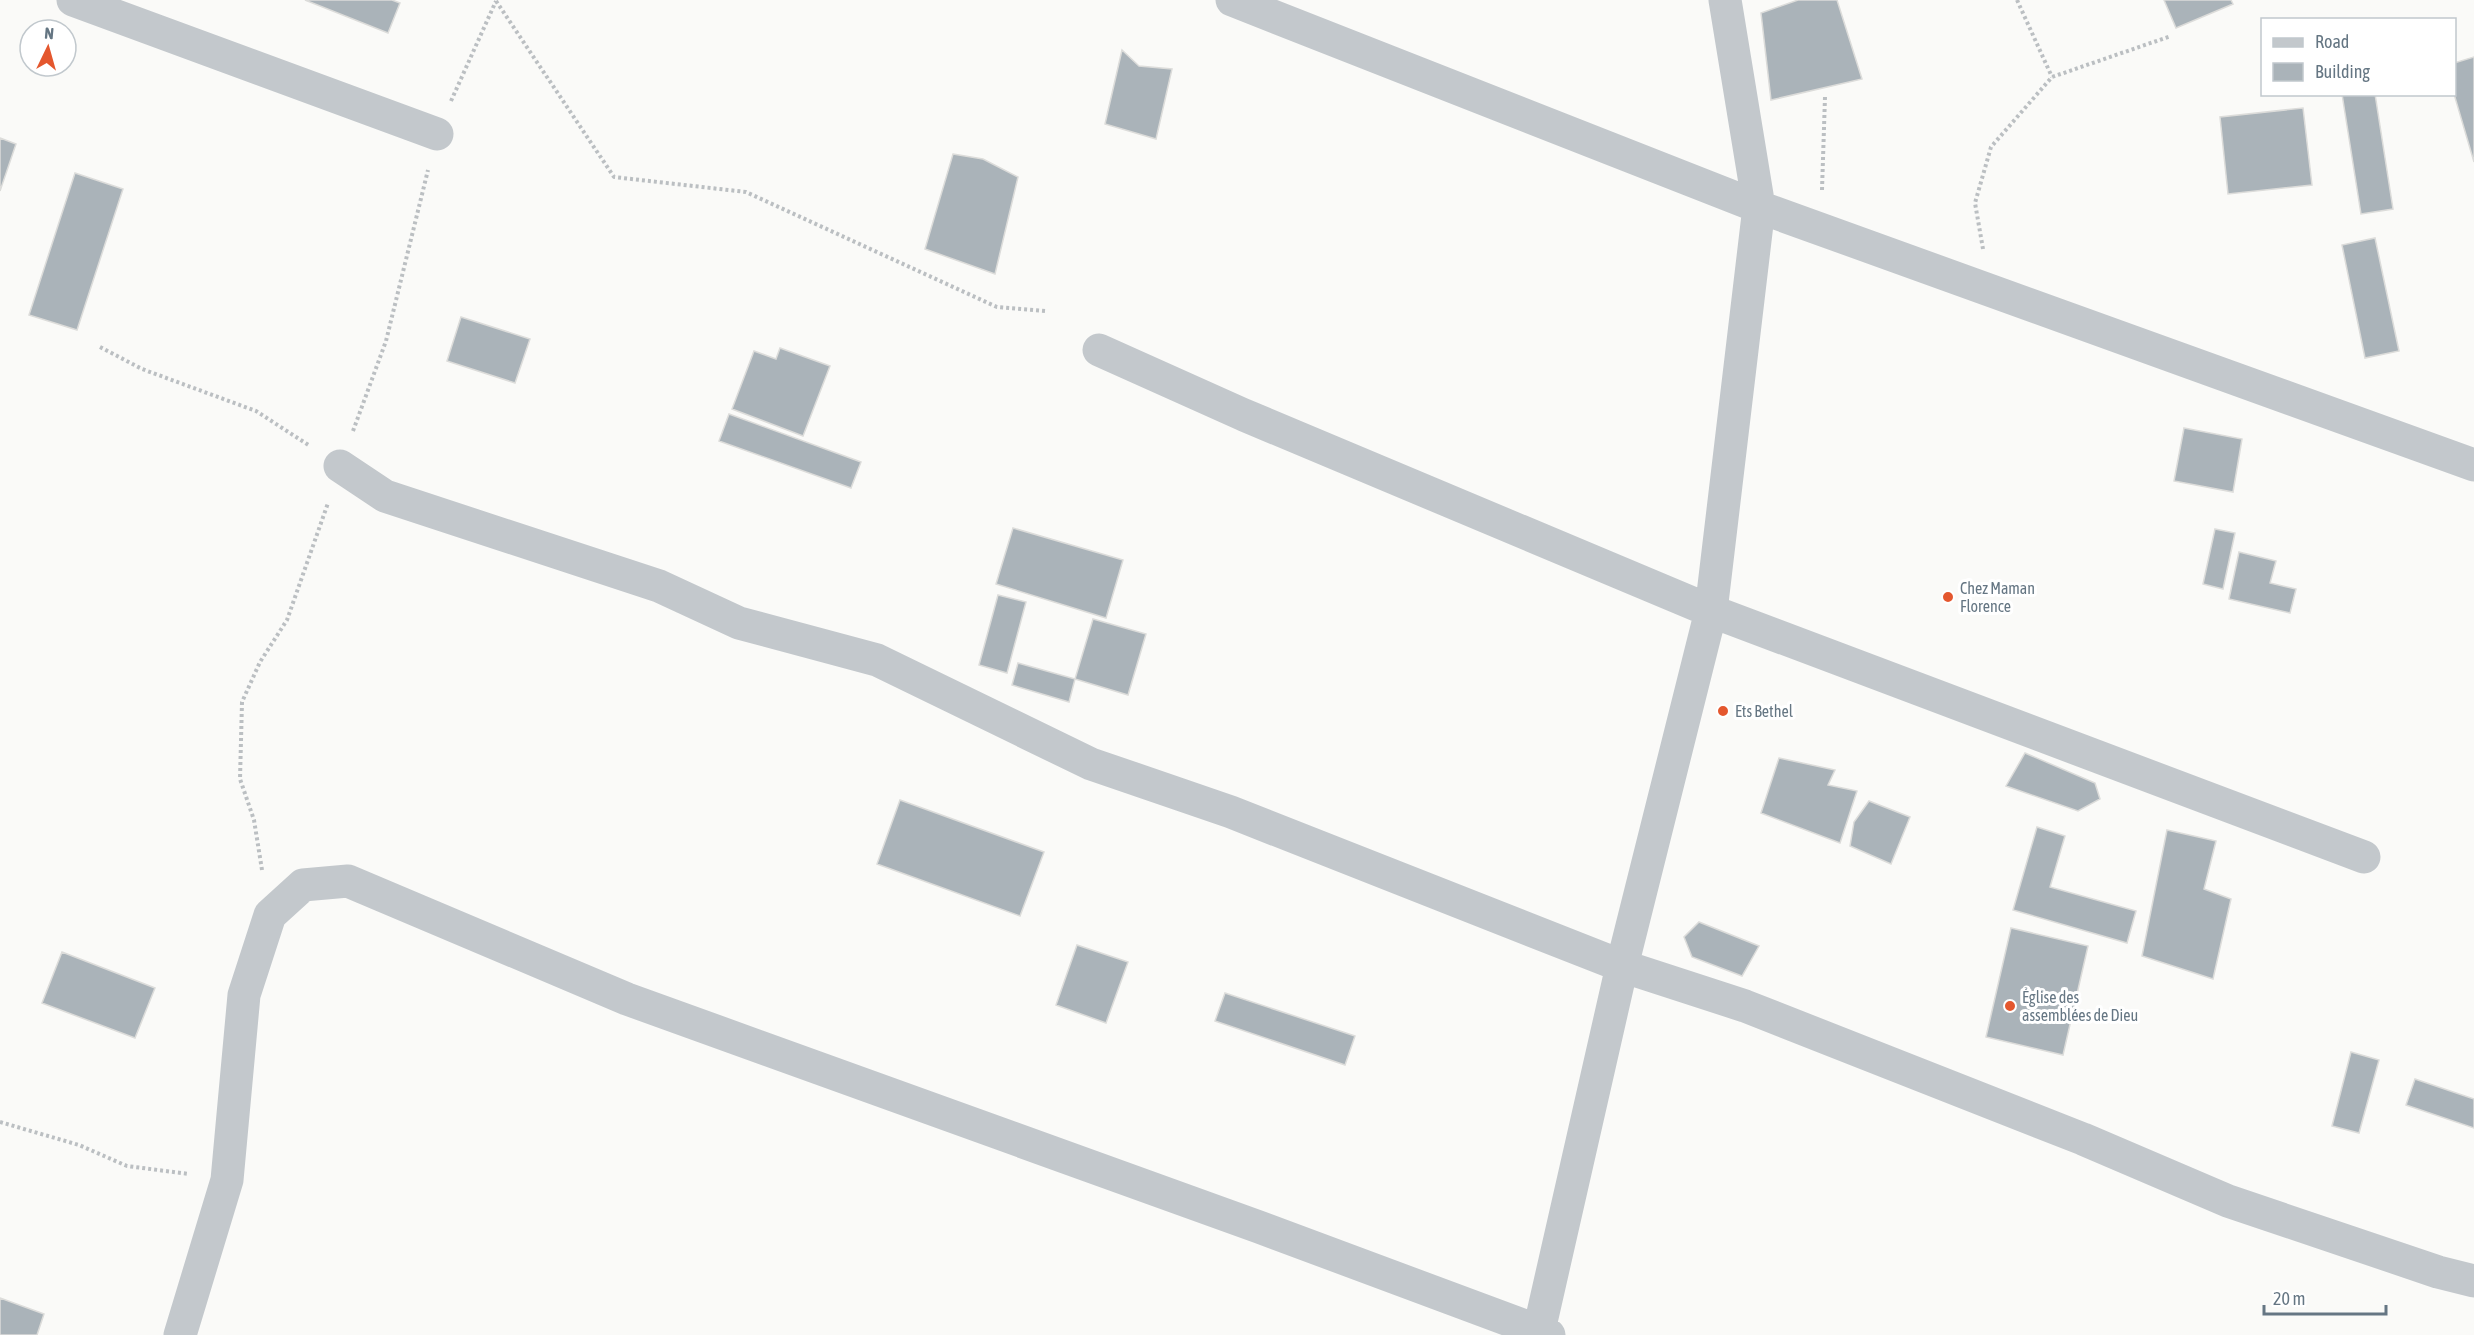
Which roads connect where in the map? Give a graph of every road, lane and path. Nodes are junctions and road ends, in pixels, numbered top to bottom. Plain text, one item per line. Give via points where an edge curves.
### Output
1 (73, 0) edge
2 (496, 0) edge
3 (1232, 0) edge
4 (1725, 0) edge
5 (2016, 0) edge
6 (2171, 36) dead end
7 (2052, 77) junction
8 (1826, 97) dead end
9 (437, 134) junction
10 (1822, 200) dead end
11 (1759, 207) junction
12 (1999, 293) junction
13 (1046, 311) dead end
14 (100, 347) dead end
15 (1100, 350) dead end
16 (2474, 465) edge
17 (340, 466) junction
18 (1711, 611) junction
19 (2364, 857) dead end
20 (270, 915) junction
21 (1622, 966) junction
22 (0, 1122) edge
23 (227, 1180) junction
24 (2474, 1281) edge
25 (1542, 1334) edge
26 (180, 1335) edge

1 - 9 street
2 - 9 path
2 - 13 path via 614,177 746,192 997,307
3 - 11 street
4 - 11 street
5 - 7 path
6 - 7 path
7 - 12 path via 1991,147 1975,203 1981,242
8 - 10 path
9 - 17 path via 386,341
11 - 12 street
11 - 18 street
12 - 16 street
14 - 17 path via 142,369 256,411
15 - 18 street via 1244,415
17 - 20 path via 287,620 260,662 242,702 240,778 254,820
17 - 21 street via 386,496 659,586 739,623 877,660 1092,764 1231,812
18 - 19 street
18 - 21 street
20 - 23 street via 244,995
20 - 25 street via 303,885 348,881 627,999
21 - 24 street via 1745,1005 2228,1201
21 - 25 street
22 - 23 path via 79,1145 127,1166
23 - 26 street

